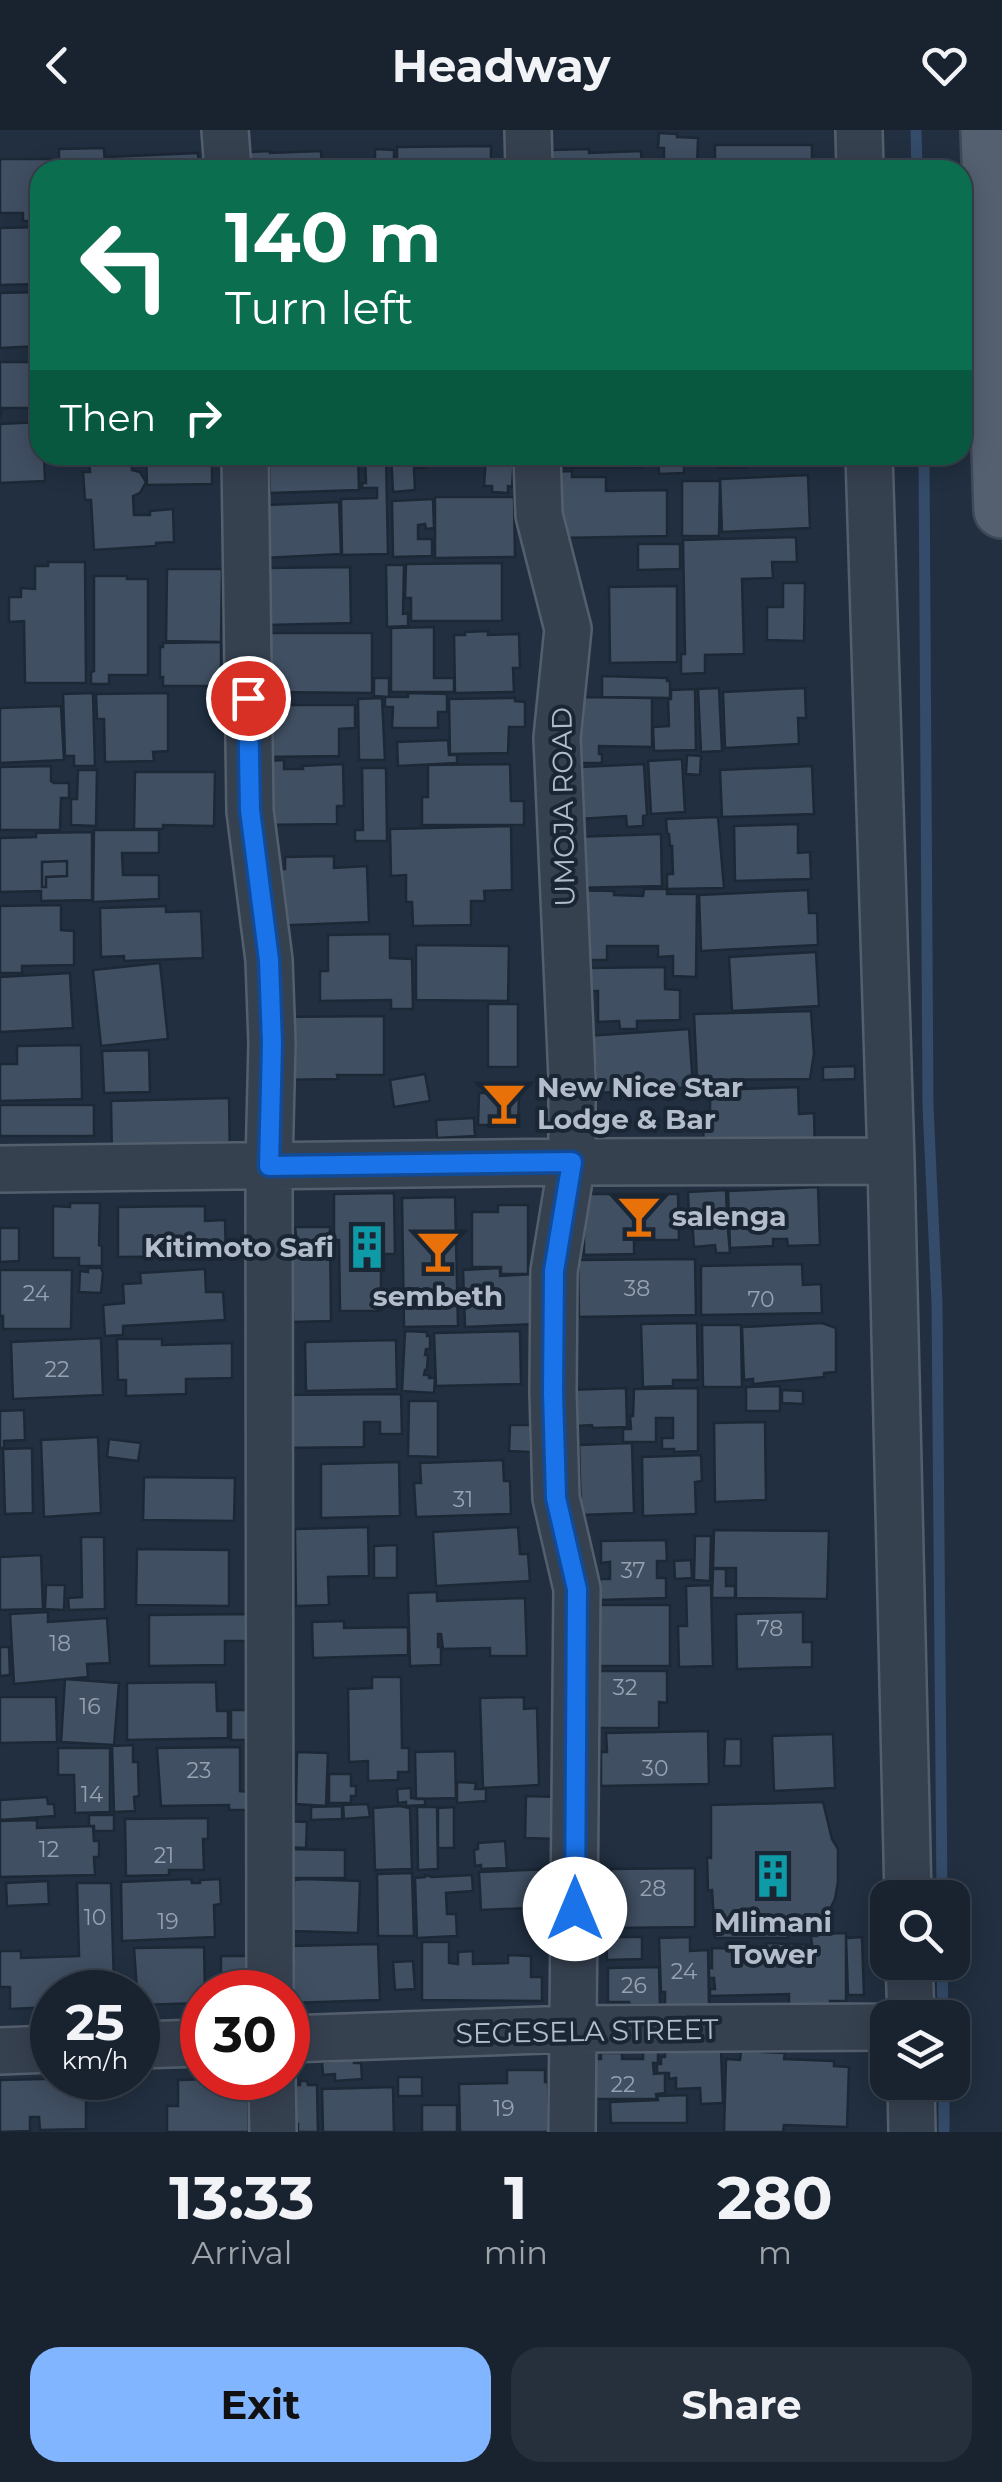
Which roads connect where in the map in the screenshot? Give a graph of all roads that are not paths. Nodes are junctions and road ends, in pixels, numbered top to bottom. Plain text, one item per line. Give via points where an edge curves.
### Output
1 (225, 130) edge
2 (528, 130) edge
3 (859, 130) edge
4 (989, 130) edge
5 (227, 160) edge
6 (529, 160) edge
7 (860, 160) edge
8 (245, 465) edge
9 (538, 465) edge
10 (869, 465) edge
11 (1002, 510) edge
12 (890, 1161) junction
13 (572, 1162) junction
14 (269, 1166) junction
15 (0, 1169) edge
16 (908, 1880) edge
17 (270, 1970) edge
18 (870, 2027) edge
19 (574, 2029) junction
20 (310, 2038) edge
21 (30, 2050) edge
22 (0, 2051) edge
23 (273, 2100) edge
24 (911, 2100) edge
25 (274, 2132) edge
26 (572, 2132) edge
27 (912, 2132) edge

1 - 5 street
2 - 6 street
3 - 7 street
4 - 11 main road
8 - 14 street via 250,810 272,1044
9 - 13 street, UMOJA ROAD via 539,515 568,629 557,738
10 - 12 street
12 - 13 street
12 - 16 street
13 - 14 street
13 - 19 street, UMOJA ROAD via 554,1271 553,1392 556,1498 577,1589
14 - 15 street
14 - 17 street
18 - 19 street, SEGESELA STREET
19 - 20 street, SEGESELA STREET
19 - 26 street, UMOJA ROAD
21 - 22 street
23 - 25 street
24 - 27 street

